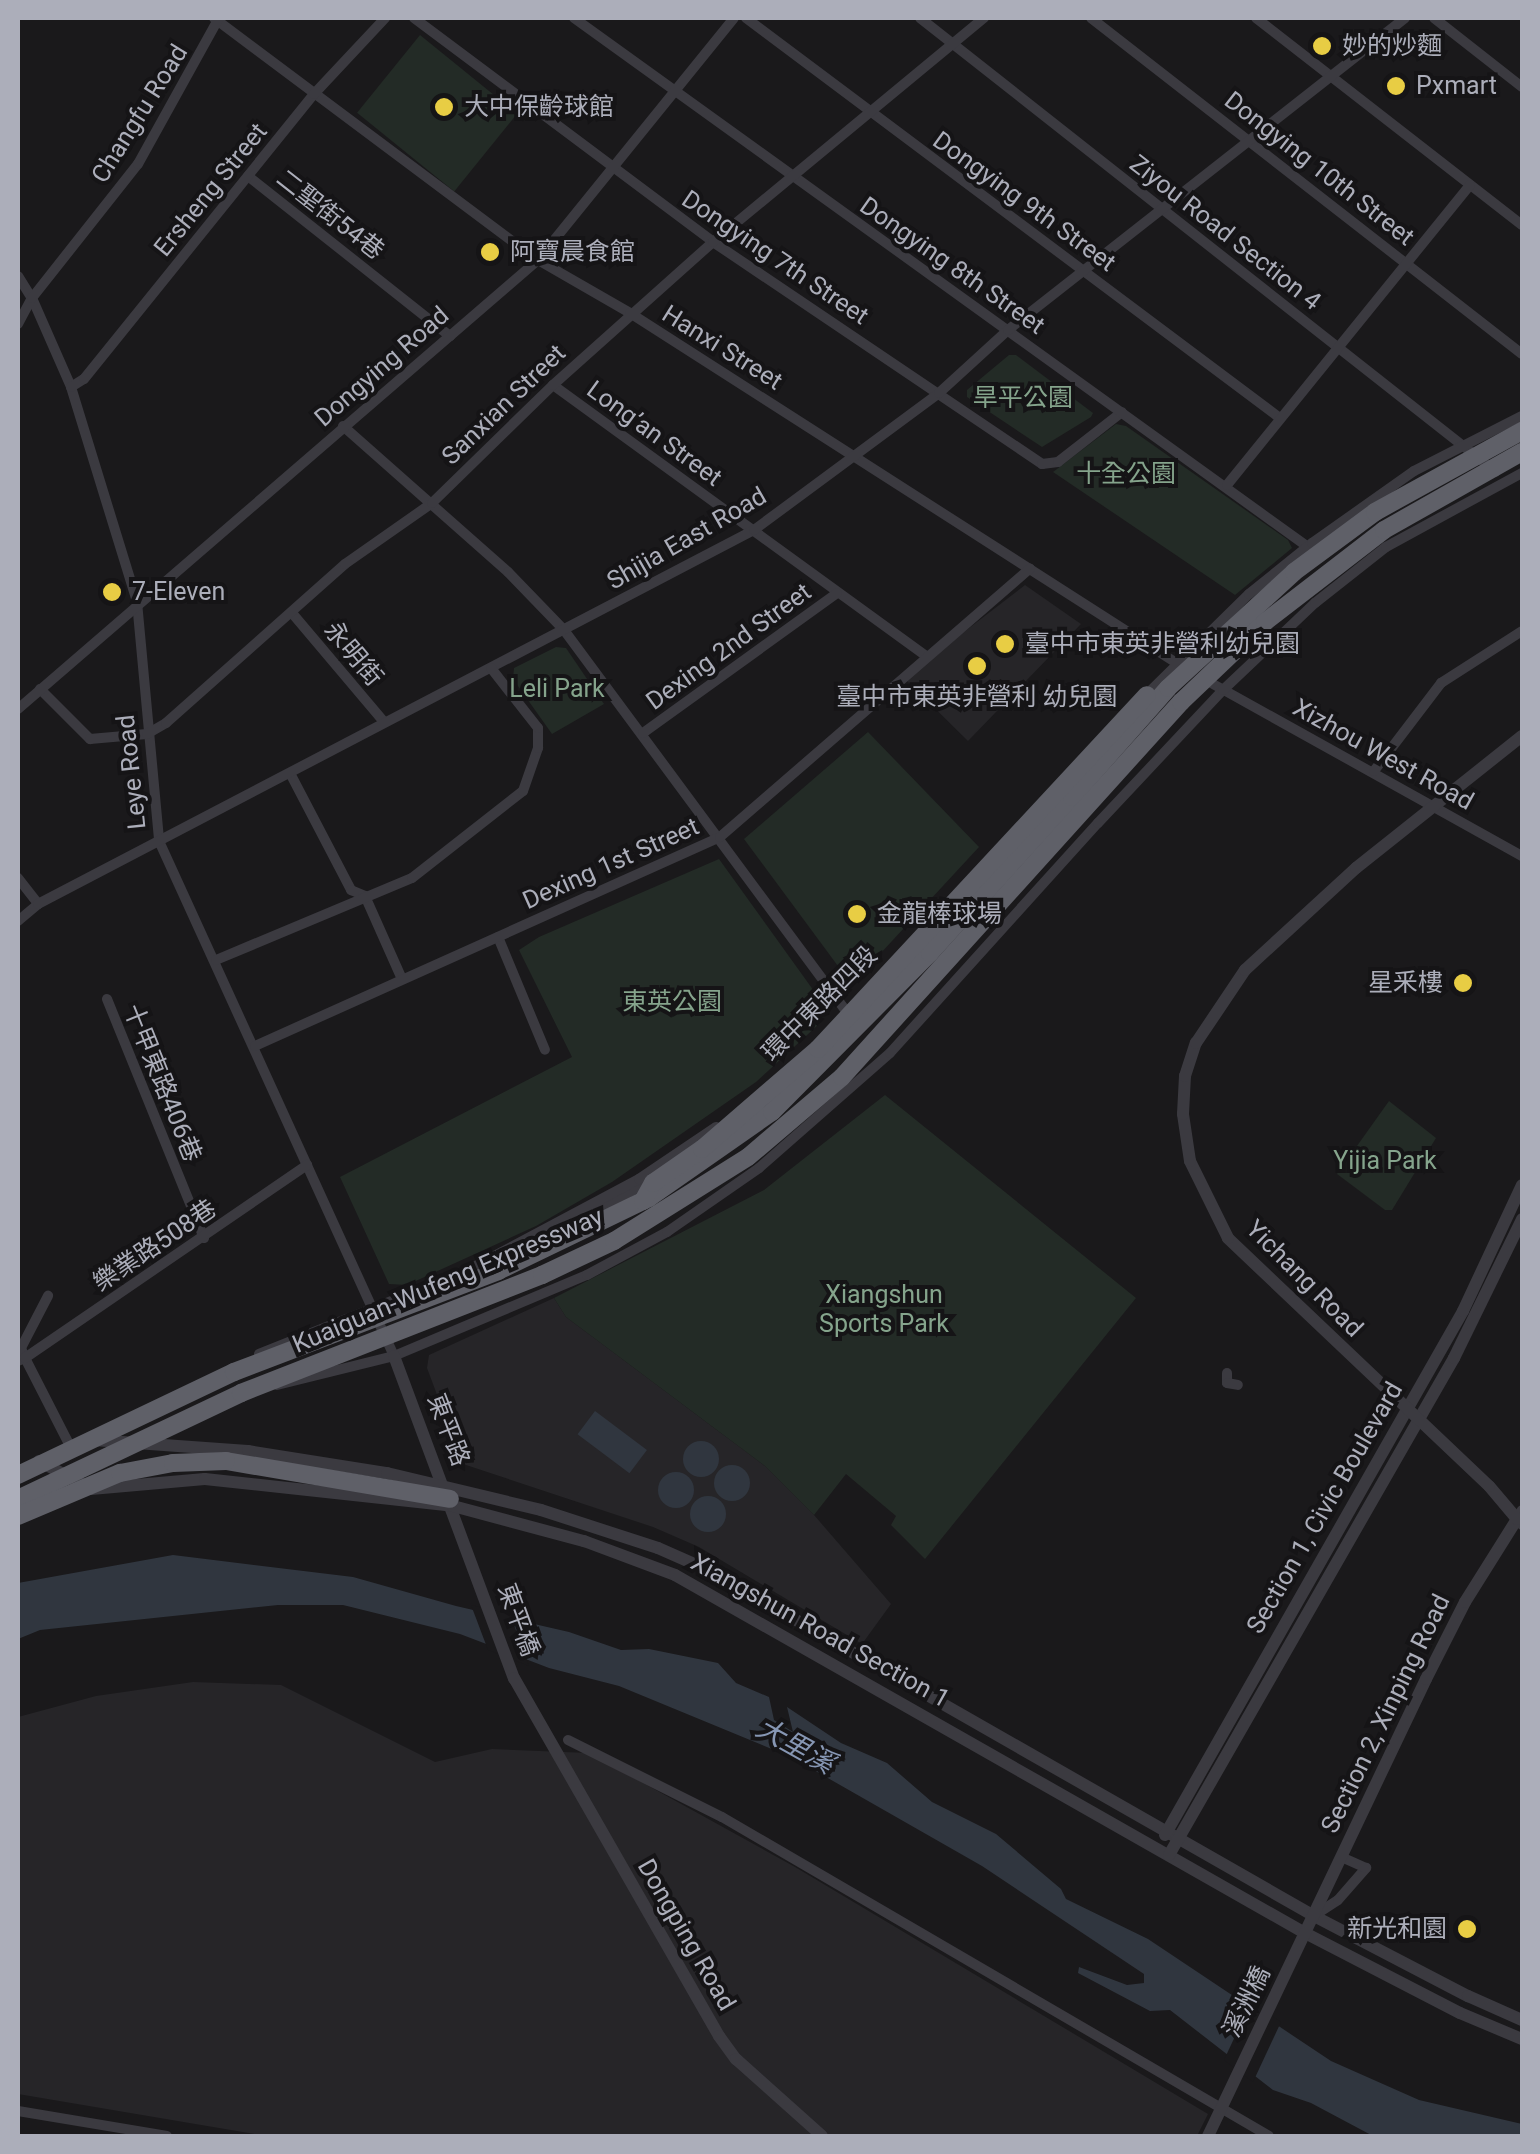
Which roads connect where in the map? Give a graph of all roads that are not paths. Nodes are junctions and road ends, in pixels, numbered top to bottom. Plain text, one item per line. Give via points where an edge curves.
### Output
1 (385, 18) edge
2 (414, 18) edge
3 (574, 18) edge
4 (734, 18) edge
5 (746, 18) edge
6 (920, 18) edge
7 (984, 18) edge
8 (1091, 18) edge
9 (1256, 18) edge
10 (1405, 18) edge
11 (1434, 18) edge
12 (218, 19) edge
13 (953, 44) junction
14 (1330, 75) junction
15 (1522, 87) edge
16 (673, 92) junction
17 (314, 94) junction
18 (868, 112) junction
19 (1247, 138) junction
20 (612, 170) junction
21 (248, 176) junction
22 (791, 177) junction
23 (1470, 185) junction
24 (1162, 208) junction
25 (1522, 224) edge
26 (713, 242) junction
27 (538, 260) junction
28 (1406, 262) junction
29 (1083, 270) junction
30 (18, 276) edge
31 (32, 298) junction
32 (630, 314) junction
33 (18, 324) edge
34 (1008, 330) junction
35 (450, 336) junction
36 (1338, 347) junction
37 (1522, 354) edge
38 (553, 384) junction
39 (71, 387) junction
40 (938, 393) junction
41 (1122, 412) junction
42 (1522, 416) edge
43 (1280, 418) junction
44 (344, 426) junction
45 (1522, 430) edge
46 (1464, 443) junction
47 (1522, 452) edge
48 (854, 455) junction
49 (1522, 473) edge
50 (1506, 480) junction
51 (1227, 485) junction
52 (432, 503) junction
53 (754, 530) junction
54 (1308, 547) junction
55 (1030, 568) junction
56 (837, 594) junction
57 (137, 602) junction
58 (292, 613) junction
59 (564, 630) junction
60 (1522, 631) edge
61 (926, 657) junction
62 (1180, 665) junction
63 (491, 668) junction
64 (40, 689) junction
65 (1223, 690) junction
66 (1147, 695) junction
67 (18, 709) edge
68 (384, 722) junction
69 (643, 733) junction
70 (147, 734) junction
71 (1522, 736) edge
72 (1374, 771) junction
73 (291, 775) junction
74 (1434, 804) junction
75 (720, 837) junction
76 (159, 841) junction
77 (1522, 856) edge
78 (18, 878) edge
79 (366, 896) junction
80 (38, 904) junction
81 (18, 922) edge
82 (498, 936) junction
83 (216, 960) junction
84 (402, 979) junction
85 (106, 999) dead end
86 (847, 1012) junction
87 (255, 1046) junction
88 (545, 1050) dead end
89 (307, 1165) junction
90 (1522, 1185) edge
91 (644, 1201) junction
92 (1522, 1220) edge
93 (204, 1238) junction
94 (466, 1271) junction
95 (48, 1296) dead end
96 (372, 1308) junction
97 (394, 1356) junction
98 (21, 1360) edge
99 (1228, 1373) dead end
100 (1238, 1385) dead end
101 (172, 1393) junction
102 (1412, 1416) junction
103 (75, 1441) junction
104 (37, 1459) junction
105 (18, 1472) edge
106 (449, 1497) junction
107 (18, 1499) edge
108 (18, 1516) edge
109 (1521, 1518) edge
110 (458, 1520) joint
111 (543, 1730) joint
112 (568, 1740) dead end
113 (1173, 1835) junction
114 (1163, 1852) junction
115 (1341, 1857) junction
116 (1314, 1916) junction
117 (1305, 1933) junction
118 (1522, 2020) edge
119 (1522, 2039) edge
120 (1220, 2110) junction
121 (18, 2111) edge
122 (168, 2136) edge
123 (822, 2136) edge
124 (1208, 2136) edge
125 (1268, 2136) edge

1 - 17 street, Ersheng Street
2 - 20 street, Dongying 7th Street
3 - 16 street, Dongying 8th Street
4 - 16 street, Dongying Road
5 - 18 street, Dongying 9th Street
6 - 13 street, Ziyou Road Section 4
7 - 13 street, Sanxian Street
8 - 19 street, Dongying 10th Street
9 - 14 street
10 - 14 street, Shijia East Road
11 - 15 street
12 - 17 street, Hanxi Street
12 - 31 street, Changfu Road via 138,164
13 - 18 street, Sanxian Street
13 - 24 street, Ziyou Road Section 4
14 - 19 street, Shijia East Road
14 - 23 street
16 - 20 street, Dongying Road
16 - 22 street, Dongying 8th Street
17 - 21 street, Ersheng Street
17 - 27 street, Hanxi Street
18 - 22 street, Sanxian Street
18 - 29 street, Dongying 9th Street
19 - 24 street, Shijia East Road
19 - 28 street, Dongying 10th Street
20 - 26 street, Dongying 7th Street
20 - 27 street, Dongying Road
21 - 35 street, 二聖街54巷
21 - 39 street, Ersheng Street via 84,380
22 - 26 street, Sanxian Street
22 - 34 street, Dongying 8th Street
23 - 25 street
23 - 28 street
24 - 29 street, Shijia East Road
24 - 36 street, Ziyou Road Section 4
26 - 32 street, Sanxian Street
26 - 40 street, Dongying 7th Street
27 - 32 street, Hanxi Street
27 - 35 street, Dongying Road
28 - 36 street
28 - 37 street, Dongying 10th Street
29 - 34 street, Shijia East Road
29 - 43 street, Dongying 9th Street
30 - 31 street, Leye Road
31 - 33 street, Changfu Road
31 - 39 street, Leye Road
32 - 38 street, Sanxian Street
32 - 48 street, Hanxi Street
34 - 40 street, Shijia East Road
34 - 41 street, Dongying 8th Street
35 - 44 street, Dongying Road
36 - 43 street
36 - 46 street, Ziyou Road Section 4
38 - 52 street, Sanxian Street
38 - 53 street, Long’an Street
39 - 57 street, Leye Road
40 - 41 street, Dongying 7th Street via 1042,464 1058,462
40 - 48 street, Shijia East Road
41 - 51 street, Dongying 8th Street
42 - 46 street
43 - 51 street
44 - 52 street
44 - 57 street, Dongying Road
45 - 91 highway, Kuaiguan-Wufeng Expressway, bridge via 1375,512 1258,604 1168,688 801,1088 710,1160
46 - 50 street, Ziyou Road Section 4
46 - 54 street
47 - 107 highway, Kuaiguan-Wufeng Expressway, bridge via 1384,530 1265,622 1181,702 842,1077 748,1157 614,1241 241,1392
48 - 53 street, Shijia East Road
48 - 55 street, Hanxi Street
49 - 50 street
50 - 65 street via 1386,547 1315,602
51 - 54 street, Dongying 8th Street
52 - 58 street, Sanxian Street via 345,564
52 - 59 street
53 - 56 street, Long’an Street
53 - 59 street, Shijia East Road
54 - 62 street via 1249,594
55 - 61 street, Dexing 1st Street
55 - 62 street, Hanxi Street
56 - 61 street, Long’an Street
56 - 69 street, Dexing 2nd Street
57 - 64 street, Dongying Road
57 - 70 street, Leye Road
58 - 68 street, 永明街
58 - 70 street, Sanxian Street
59 - 63 street, Shijia East Road
59 - 69 street
60 - 72 street via 1442,683
61 - 75 street, Dexing 1st Street
62 - 65 street, Hanxi Street
62 - 66 street
63 - 68 street, Shijia East Road
63 - 79 street via 538,728 523,791 412,878
64 - 67 street, Dongying Road
64 - 70 street via 90,739
65 - 72 street, Xizhou West Road
65 - 97 street via 890,1053 759,1168 667,1232 587,1275
66 - 86 street, 環中東路四段 via 1116,716
66 - 91 highway, bridge via 818,1049 653,1183
66 - 94 street via 1123,732 885,994 784,1094 601,1210
68 - 73 street, Shijia East Road
69 - 75 street
70 - 76 street, Leye Road
71 - 74 street, Yichang Road
72 - 74 street, Xizhou West Road
73 - 76 street, Shijia East Road
73 - 79 street via 351,890
74 - 77 street, Xizhou West Road
74 - 102 street, Yichang Road via 1246,970 1196,1042 1183,1114 1190,1161 1228,1238
75 - 82 street, Dexing 1st Street
75 - 86 street
76 - 80 street, Shijia East Road
76 - 83 street, Leye Road
78 - 80 street
79 - 83 street
79 - 84 street
80 - 81 street, Shijia East Road
82 - 84 street, Dexing 1st Street
82 - 88 street
83 - 87 street, Leye Road
84 - 87 street, Dexing 1st Street
85 - 93 street, 十甲東路406巷
86 - 94 street, 環中東路四段 via 698,1140 639,1180
87 - 89 street, Leye Road
89 - 93 street, 樂業路508巷
89 - 96 street, Leye Road
90 - 102 street, Section 1, Civic Boulevard
91 - 105 highway, Kuaiguan-Wufeng Expressway, bridge via 498,1271 234,1372
92 - 102 street, Section 1, Civic Boulevard via 1478,1315
93 - 98 street, 樂業路508巷
94 - 96 street
95 - 98 street
96 - 97 street, Leye Road
96 - 101 street
97 - 101 street via 294,1384
97 - 106 street, 東平路
98 - 103 street
99 - 100 street via 1227,1383
101 - 103 street
102 - 109 street, Yichang Road
102 - 113 street, Section 1, Civic Boulevard
103 - 104 street
103 - 106 street, Xiangshun Road Section 1 via 248,1451
104 - 105 street
104 - 106 street, Xiangshun Road Section 1 via 91,1489 205,1479
106 - 108 highway, bridge via 226,1461 173,1463 120,1473
106 - 110 street, 東平路
106 - 113 street, Xiangshun Road Section 1 via 585,1523 710,1570
106 - 114 street, Xiangshun Road Section 1 via 675,1575
109 - 115 street, Section 2, Xinping Road via 1465,1602
110 - 111 street, 東平橋 via 514,1678
111 - 123 street, Dongping Road via 718,2036
112 - 120 street via 656,1780
113 - 114 street, Section 1, Civic Boulevard
113 - 116 street, Xiangshun Road Section 1
114 - 117 street, Xiangshun Road Section 1
115 - 116 street, Section 2, Xinping Road
115 - 116 street via 1366,1868
116 - 117 street, Section 2, Xinping Road
116 - 118 street, Xiangshun Road Section 1
117 - 119 street, Xiangshun Road Section 1
117 - 120 street, 溪洲橋
120 - 124 street, 溪洲橋
120 - 125 street
121 - 122 street

